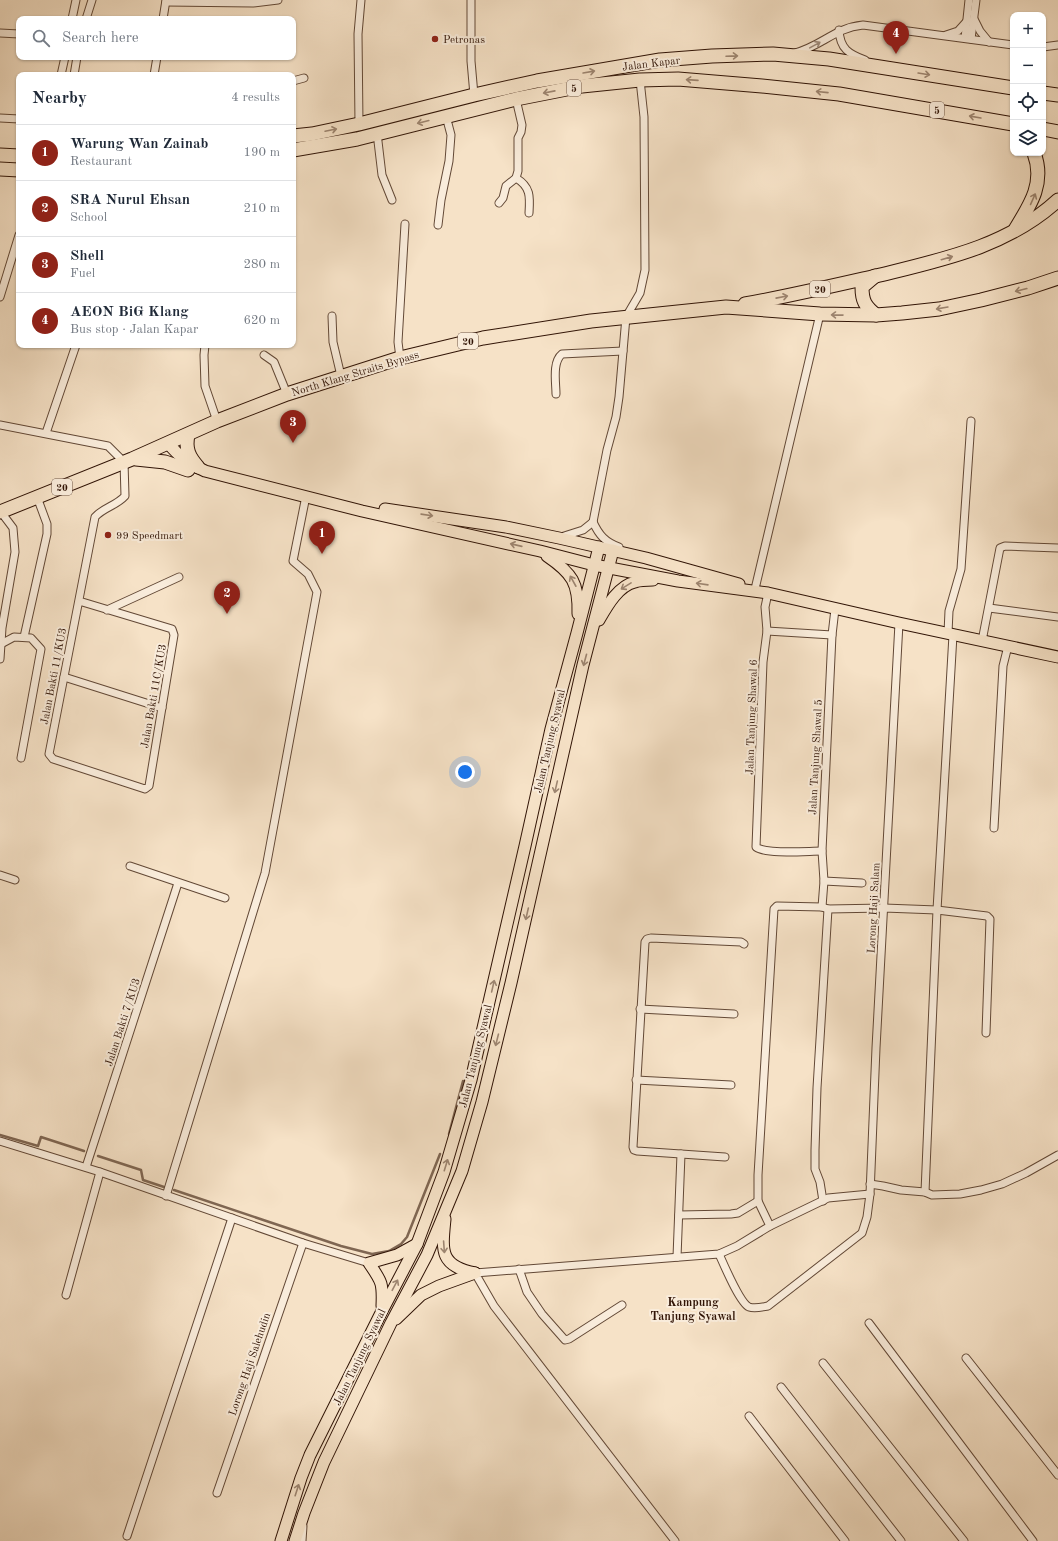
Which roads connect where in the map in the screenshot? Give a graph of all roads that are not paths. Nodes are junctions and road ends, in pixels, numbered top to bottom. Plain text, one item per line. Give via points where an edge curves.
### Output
1 (76, 0) edge
2 (92, 0) edge
3 (278, 0) edge
4 (361, 0) edge
5 (471, 0) edge
6 (969, 0) edge
7 (976, 0) edge
8 (166, 1) edge
9 (73, 16) edge
10 (87, 16) edge
11 (164, 16) edge
12 (970, 19) junction
13 (839, 30) junction
14 (0, 33) edge
15 (16, 34) edge
16 (944, 36) junction
17 (968, 39) junction
18 (989, 42) junction
19 (1010, 45) edge
20 (1058, 46) edge
21 (1046, 47) edge
22 (788, 55) junction
23 (64, 60) edge
24 (76, 60) edge
25 (156, 60) edge
26 (885, 68) junction
27 (62, 72) edge
28 (74, 72) edge
29 (154, 72) edge
30 (304, 78) dead end
31 (296, 80) edge
32 (640, 80) junction
33 (1010, 88) edge
34 (1046, 93) edge
35 (474, 95) junction
36 (1058, 95) edge
37 (516, 99) junction
38 (446, 116) junction
39 (0, 118) edge
40 (16, 119) edge
41 (359, 124) junction
42 (1010, 125) edge
43 (377, 133) junction
44 (296, 136) edge
45 (296, 149) edge
46 (0, 156) edge
47 (16, 156) edge
48 (1035, 156) edge
49 (0, 170) edge
50 (16, 170) edge
51 (516, 178) junction
52 (392, 200) dead end
53 (1058, 200) edge
54 (499, 203) dead end
55 (529, 213) dead end
56 (405, 224) dead end
57 (438, 225) dead end
58 (1013, 233) junction
59 (16, 245) edge
60 (876, 276) junction
61 (1058, 278) edge
62 (0, 297) edge
63 (730, 307) junction
64 (820, 314) junction
65 (876, 315) junction
66 (332, 316) dead end
67 (626, 317) junction
68 (75, 348) edge
69 (205, 348) edge
70 (622, 351) junction
71 (264, 355) dead end
72 (400, 358) junction
73 (341, 376) junction
74 (287, 394) junction
75 (556, 394) dead end
76 (217, 421) junction
77 (971, 421) dead end
78 (0, 425) edge
79 (46, 433) junction
80 (188, 434) junction
81 (165, 444) junction
82 (129, 460) junction
83 (193, 469) junction
84 (306, 496) junction
85 (37, 497) junction
86 (319, 499) junction
87 (1, 512) edge
88 (593, 522) junction
89 (559, 538) junction
90 (599, 547) junction
91 (1058, 548) edge
92 (612, 550) junction
93 (540, 551) junction
94 (646, 558) junction
95 (594, 565) junction
96 (607, 568) junction
97 (179, 577) dead end
98 (678, 581) junction
99 (755, 589) junction
100 (768, 593) junction
101 (79, 601) junction
102 (990, 608) junction
103 (836, 609) junction
104 (107, 610) junction
105 (1058, 617) edge
106 (900, 623) junction
107 (767, 631) junction
108 (593, 632) junction
109 (577, 633) junction
110 (950, 634) junction
111 (832, 635) junction
112 (24, 638) junction
113 (982, 641) junction
114 (1, 644) edge
115 (1008, 646) junction
116 (1058, 657) edge
117 (0, 659) edge
118 (64, 677) junction
119 (162, 708) junction
120 (21, 758) dead end
121 (144, 789) joint
122 (994, 828) dead end
123 (822, 851) junction
124 (130, 866) dead end
125 (0, 875) edge
126 (15, 880) dead end
127 (824, 881) junction
128 (178, 883) junction
129 (862, 883) dead end
130 (225, 898) dead end
131 (825, 908) junction
132 (884, 908) junction
133 (937, 910) junction
134 (744, 944) dead end
135 (640, 1009) junction
136 (734, 1014) dead end
137 (986, 1033) dead end
138 (636, 1080) junction
139 (731, 1085) dead end
140 (0, 1142) edge
141 (1058, 1148) edge
142 (681, 1154) junction
143 (1057, 1156) edge
144 (725, 1157) dead end
145 (86, 1167) junction
146 (100, 1172) junction
147 (870, 1184) junction
148 (925, 1192) junction
149 (870, 1194) junction
150 (166, 1196) junction
151 (823, 1200) junction
152 (758, 1201) junction
153 (446, 1208) junction
154 (679, 1215) junction
155 (232, 1218) junction
156 (770, 1226) junction
157 (302, 1243) junction
158 (417, 1244) junction
159 (719, 1254) junction
160 (677, 1257) junction
161 (369, 1263) junction
162 (519, 1269) junction
163 (475, 1272) junction
164 (66, 1295) dead end
165 (622, 1305) dead end
166 (382, 1311) junction
167 (391, 1323) junction
168 (869, 1323) dead end
169 (966, 1358) dead end
170 (823, 1363) dead end
171 (781, 1386) dead end
172 (749, 1416) dead end
173 (1058, 1475) edge
174 (217, 1492) dead end
175 (304, 1514) junction
176 (288, 1516) junction
177 (127, 1536) dead end
178 (276, 1541) edge
179 (281, 1541) edge
180 (295, 1541) edge
181 (302, 1541) edge
182 (674, 1541) edge
183 (845, 1541) edge
184 (901, 1541) edge
185 (964, 1541) edge
186 (1033, 1541) edge

1 - 9 street
2 - 10 street
3 - 8 street via 253,3
4 - 41 street via 358,34
5 - 35 street
6 - 12 street
7 - 12 street
8 - 11 street
12 - 16 street via 958,31
12 - 17 street
12 - 18 street
13 - 16 street via 863,25
22 -> 13 street via 809,48
13 - 26 street via 840,40 849,52
14 - 15 street
16 - 17 street
17 - 18 street
18 - 19 street
20 - 21 street
22 - 26 highway, Jalan Kapar / 5
35 -> 22 highway, Jalan Kapar / 5 via 537,81 660,60
23 - 27 street
24 - 28 street
25 - 29 street
26 -> 33 highway, Jalan Kapar / 5
30 - 31 street
32 -> 37 highway, Jalan Kapar / 5 via 582,86
42 -> 32 highway, Jalan Kapar / 5 via 839,94 685,80
32 - 67 street via 644,117 646,264 640,293
34 - 36 highway
35 - 41 highway, Jalan Kapar / 5
37 - 38 highway, Jalan Kapar / 5
37 - 51 street via 522,125 518,138
38 -> 43 highway, Jalan Kapar / 5
38 - 57 street via 451,134
39 - 40 street
44 -> 41 highway, Jalan Kapar / 5
43 - 45 highway, Jalan Kapar / 5
43 - 52 street via 382,175
46 - 47 highway
58 -> 48 highway via 1036,193 1038,165
49 - 50 highway
51 - 54 street via 506,186
51 - 55 street via 527,187 530,198
53 - 58 highway, North Klang Straits Bypass / 20
56 - 72 street via 398,342
60 -> 58 highway, North Klang Straits Bypass / 20 via 946,259 980,248
59 - 62 street
63 -> 60 highway, North Klang Straits Bypass / 20
60 - 65 highway via 862,287 862,295 866,307
61 -> 65 highway, North Klang Straits Bypass / 20 via 1028,288 946,307
63 - 64 highway, North Klang Straits Bypass / 20
63 - 67 highway, North Klang Straits Bypass / 20
65 -> 64 highway, North Klang Straits Bypass / 20
64 - 99 street
66 - 73 street via 333,342
67 - 70 street
67 - 72 highway, North Klang Straits Bypass / 20 via 496,336
68 - 79 street
69 - 76 street via 205,386
70 - 75 street via 562,354 556,362
70 - 88 street via 616,417
71 - 74 street via 274,362
72 - 73 highway, North Klang Straits Bypass / 20
73 - 74 highway, North Klang Straits Bypass / 20
74 - 76 highway, North Klang Straits Bypass / 20
76 - 80 highway, North Klang Straits Bypass / 20
77 - 110 street via 961,569 950,611
78 - 79 street
79 - 82 street via 108,446
80 - 81 highway, North Klang Straits Bypass / 20
80 - 83 highway via 187,451
81 - 82 highway, North Klang Straits Bypass / 20
81 - 83 main road
82 - 83 highway via 165,462
82 - 85 highway, North Klang Straits Bypass / 20
82 - 101 street, Jalan Bakti 11/KU3 via 125,496 120,502 102,510 95,517
83 - 84 main road
84 - 86 main road
84 - 150 street via 293,561 308,574 317,592 265,873
85 - 87 highway, North Klang Straits Bypass / 20
85 - 112 street via 47,524 47,534
86 -> 89 main road via 506,527
93 -> 86 main road
87 - 114 street via 13,528 15,552
88 - 89 street via 583,530
88 - 94 street via 597,532 609,544
89 - 90 main road
90 - 92 main road
90 - 95 main road, Jalan Tanjung Syawal
91 - 102 street via 1000,548
92 - 94 main road
92 - 96 main road, Jalan Tanjung Syawal
93 - 95 main road
109 -> 93 main road via 576,586 566,570
94 - 99 main road
95 - 96 main road
95 - 109 main road, Jalan Tanjung Syawal
96 - 98 main road
96 - 108 main road, Jalan Tanjung Syawal
97 - 104 street
100 -> 98 main road
98 -> 108 main road via 634,582 618,592 604,610
99 - 100 main road
100 - 103 main road
100 - 107 street, Jalan Tanjung Shawal 6 via 765,607
101 - 104 street, Jalan Bakti 11C/KU3
101 - 118 street, Jalan Bakti 11/KU3
102 - 105 street
102 - 113 street
103 - 106 main road
103 - 111 street, Jalan Tanjung Shawal 5
104 - 119 street, Jalan Bakti 11C/KU3 via 172,629 174,635
106 - 110 main road
106 - 132 street, Lorong Haji Salam
107 - 111 street
107 - 123 street, Jalan Tanjung Shawal 6 via 763,662 756,847 760,850 787,852
108 -> 153 main road, Jalan Tanjung Syawal via 482,1102 462,1171
158 -> 109 main road, Jalan Tanjung Syawal via 444,1172 471,1080 551,729
110 - 113 main road
110 - 133 street
111 - 123 street, Jalan Tanjung Shawal 5
112 - 114 street via 14,637
112 - 120 street via 31,638 41,649
113 - 115 main road
114 - 117 street
115 - 116 main road
115 - 122 street via 1003,666
118 - 119 street
118 - 121 street, Jalan Bakti 11/KU3 via 49,754 53,759
119 - 121 street, Jalan Bakti 11C/KU3 via 149,786
123 - 127 street, Jalan Tanjung Shawal 5
124 - 128 street
125 - 126 street
127 - 129 street
127 - 131 street, Jalan Tanjung Shawal 5
128 - 130 street
128 - 145 street, Jalan Bakti 7/KU3
131 - 132 street
131 - 151 street, Jalan Tanjung Shawal 5 via 815,1150 815,1169
131 - 152 street via 780,905 774,909
132 - 133 street
132 - 147 street, Lorong Haji Salam
133 - 137 street via 982,914 990,919
133 - 148 street
134 - 135 street via 647,939
135 - 136 street
135 - 138 street
138 - 139 street
138 - 142 street via 634,1150
140 - 145 street
141 - 143 street
142 - 144 street
142 - 154 street
143 - 148 street via 1002,1184 981,1190 945,1195
145 - 146 street
146 - 150 street
146 - 164 street
147 - 148 street
147 - 149 street, Lorong Haji Salam
149 - 151 street
149 - 159 street, Lorong Haji Salam via 862,1233 768,1306 748,1306 740,1296
150 - 155 street
151 - 156 street
152 - 154 street via 731,1214
152 - 156 street
153 -> 163 main road via 443,1236 445,1255 452,1265
153 - 167 main road, Jalan Tanjung Syawal via 427,1255
154 - 160 street
155 - 157 street
155 - 177 street
156 - 159 street
157 - 161 street
157 - 174 street, Lorong Haji Salehudin
158 - 161 main road via 398,1255
166 -> 158 main road, Jalan Tanjung Syawal
159 - 160 street
160 - 162 street
161 - 166 main road via 383,1287
162 - 163 street
162 - 165 street via 527,1292 565,1340 569,1340
163 - 167 main road via 422,1295
163 - 182 street via 494,1306
176 -> 166 main road, Jalan Tanjung Syawal via 310,1455
167 - 175 main road, Jalan Tanjung Syawal via 324,1462
168 - 186 street
169 - 173 street
170 - 185 street
171 - 184 street
172 - 183 street
175 - 180 main road, Jalan Tanjung Syawal
175 - 181 street
176 - 178 street
176 - 179 main road, Jalan Tanjung Syawal

